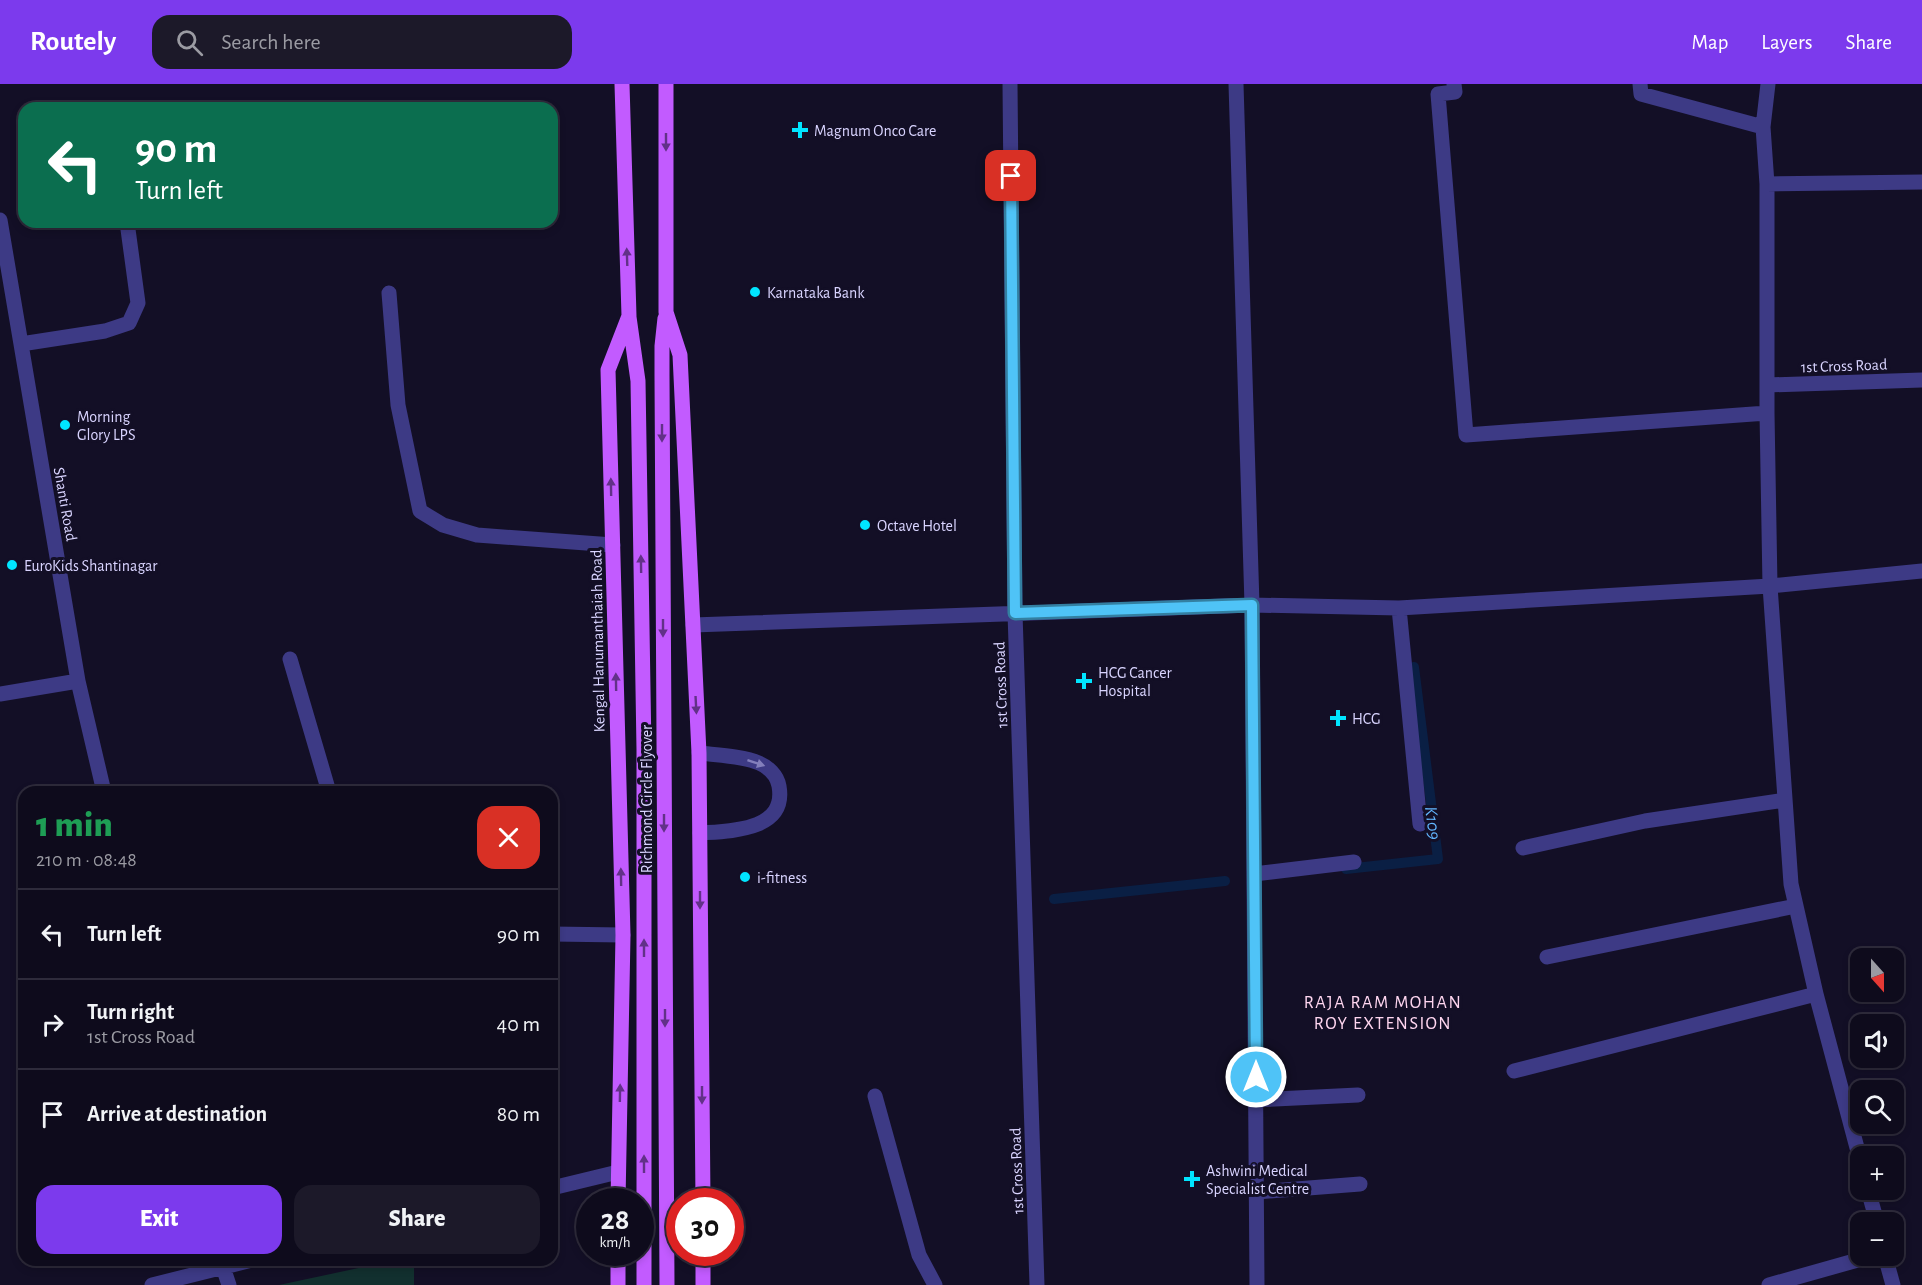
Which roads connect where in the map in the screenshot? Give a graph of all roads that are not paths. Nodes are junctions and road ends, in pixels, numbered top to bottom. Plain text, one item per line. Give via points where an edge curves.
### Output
1 (622, 84) edge
2 (666, 84) edge
3 (1010, 84) edge
4 (1236, 84) edge
5 (1454, 84) edge
6 (1640, 84) edge
7 (1768, 84) edge
8 (1763, 127) junction
9 (1922, 182) edge
10 (1767, 184) junction
11 (0, 220) edge
12 (128, 228) edge
13 (389, 293) dead end
14 (666, 312) junction
15 (629, 316) junction
16 (21, 344) junction
17 (1922, 380) edge
18 (1767, 385) junction
19 (1767, 413) junction
20 (613, 545) junction
21 (1922, 571) edge
22 (1770, 586) junction
23 (1252, 605) junction
24 (1399, 608) junction
25 (1015, 613) junction
26 (693, 626) junction
27 (290, 659) dead end
28 (78, 681) junction
29 (0, 693) edge
30 (699, 753) junction
31 (103, 786) edge
32 (327, 786) edge
33 (1785, 800) junction
34 (1420, 824) dead end
35 (700, 833) junction
36 (1523, 848) dead end
37 (1354, 862) dead end
38 (1254, 874) junction
39 (1796, 906) junction
40 (558, 934) edge
41 (623, 935) junction
42 (1547, 957) dead end
43 (1816, 994) junction
44 (1514, 1071) dead end
45 (1358, 1095) dead end
46 (875, 1096) dead end
47 (1256, 1100) junction
48 (1857, 1146) edge
49 (618, 1172) junction
50 (1360, 1184) dead end
51 (558, 1187) edge
52 (618, 1188) edge
53 (703, 1188) edge
54 (1257, 1192) junction
55 (1850, 1262) edge
56 (226, 1266) edge
57 (618, 1266) edge
58 (703, 1266) edge
59 (1888, 1266) edge
60 (223, 1267) junction
61 (152, 1285) edge
62 (229, 1285) edge
63 (618, 1285) edge
64 (644, 1285) edge
65 (667, 1285) edge
66 (704, 1285) edge
67 (935, 1285) edge
68 (1037, 1285) edge
69 (1257, 1285) edge
70 (1769, 1285) edge
71 (1893, 1285) edge

15 -> 1 main road, Kengal Hanumanthaiah Road
2 -> 14 main road
3 - 25 street, 1st Cross Road
4 - 23 street
5 - 19 street via 1455,92 1438,94 1466,435
6 - 8 street via 1641,94
7 - 8 street
8 - 10 street
9 - 10 street
10 - 18 street
11 - 16 street, Shanti Road
12 - 16 street via 138,303 129,323 105,332
13 - 20 street via 398,405 420,511 443,525 477,535
14 - 26 main road via 680,355
14 -> 65 main road, Richmond Circle Flyover via 662,375
20 -> 15 main road, Kengal Hanumanthaiah Road via 608,370
64 -> 15 main road, Richmond Circle Flyover via 644,750 638,381
16 - 28 street, Shanti Road
17 - 18 street, 1st Cross Road
18 - 19 street
19 - 22 street
41 -> 20 main road, Kengal Hanumanthaiah Road
21 - 22 street
22 - 24 street
22 - 33 street
23 - 24 street
23 - 25 street
23 - 38 street
24 - 34 street
25 - 26 street
25 - 68 street, 1st Cross Road
26 -> 30 main road
27 - 32 street
28 - 29 street
28 - 31 street, Shanti Road
30 - 35 main road
30 -> 35 street via 756,761 769,768 778,781 781,796 768,820 738,830
33 - 36 street via 1645,821
33 - 39 street
35 -> 53 main road
37 - 38 street
38 - 47 street
39 - 42 street
39 - 43 street
40 - 41 street
49 -> 41 main road, Kengal Hanumanthaiah Road
43 - 44 street
43 - 48 street
45 - 47 street
46 - 67 street via 919,1255
47 - 54 street
49 - 51 street
49 - 52 main road, Kengal Hanumanthaiah Road
50 - 54 street
54 - 69 street
55 - 70 street
56 - 60 street
57 - 63 main road
58 - 66 main road
59 - 71 street
60 - 61 street
60 - 62 street

